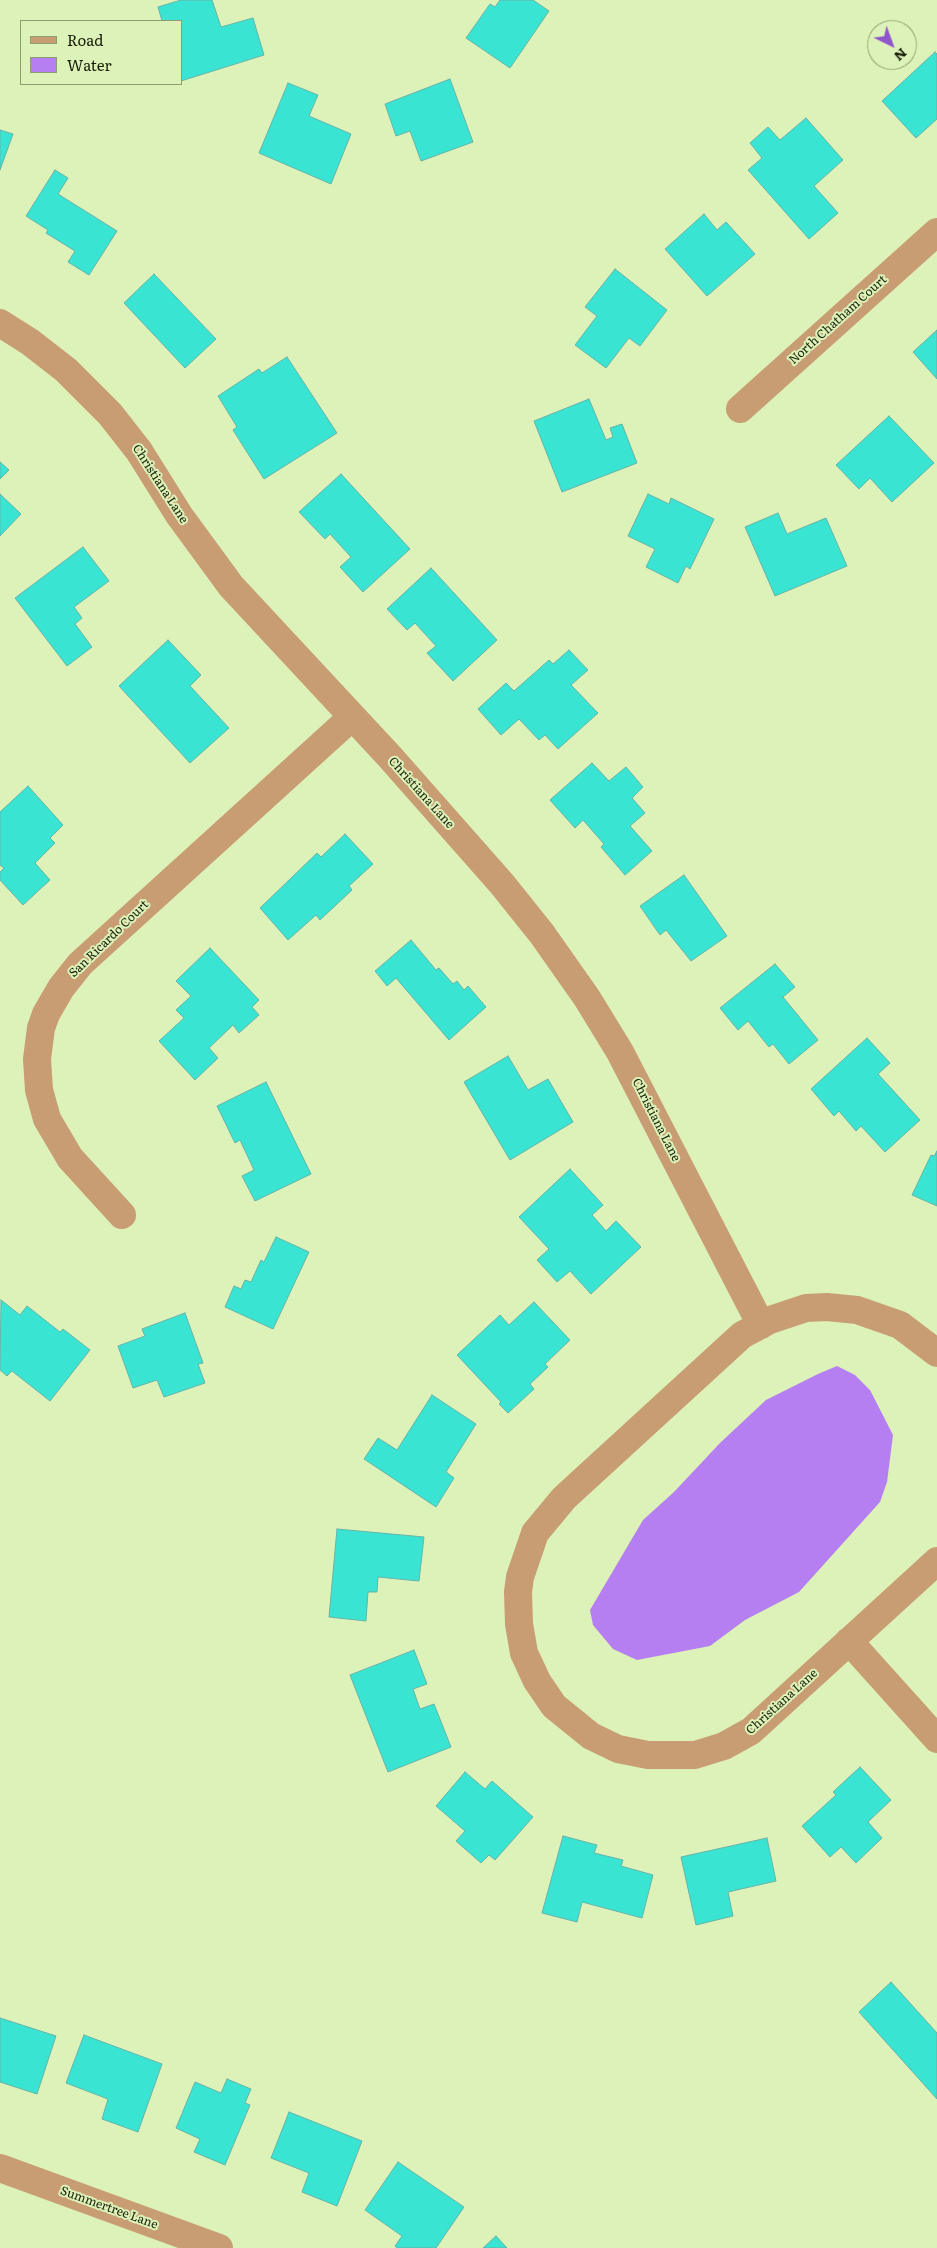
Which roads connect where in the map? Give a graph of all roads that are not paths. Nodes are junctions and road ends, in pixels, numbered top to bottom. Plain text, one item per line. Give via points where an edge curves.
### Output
1 (937, 232) edge
2 (0, 322) edge
3 (740, 409) dead end
4 (352, 717) junction
5 (122, 1215) dead end
6 (761, 1325) junction
7 (937, 1353) edge
8 (937, 1561) edge
9 (849, 1641) junction
10 (937, 1740) edge
11 (0, 2168) edge
12 (219, 2248) edge

1 - 3 street, North Chatham Court
2 - 4 street, Christiana Lane via 66,370 110,414 231,586
4 - 5 street, San Ricardo Court via 80,964 46,1014 36,1059 39,1090 47,1119 70,1158
4 - 6 street, Christiana Lane via 502,884 587,998 635,1078
6 - 7 street, Christiana Lane via 806,1308 857,1310 900,1325
6 - 9 street, Christiana Lane via 742,1335 719,1355 564,1498 535,1533 518,1592 524,1653 554,1706 591,1736 618,1749 648,1755 695,1755 724,1746 751,1731
8 - 9 street, Christiana Lane
9 - 10 street
11 - 12 street, Summertree Lane

